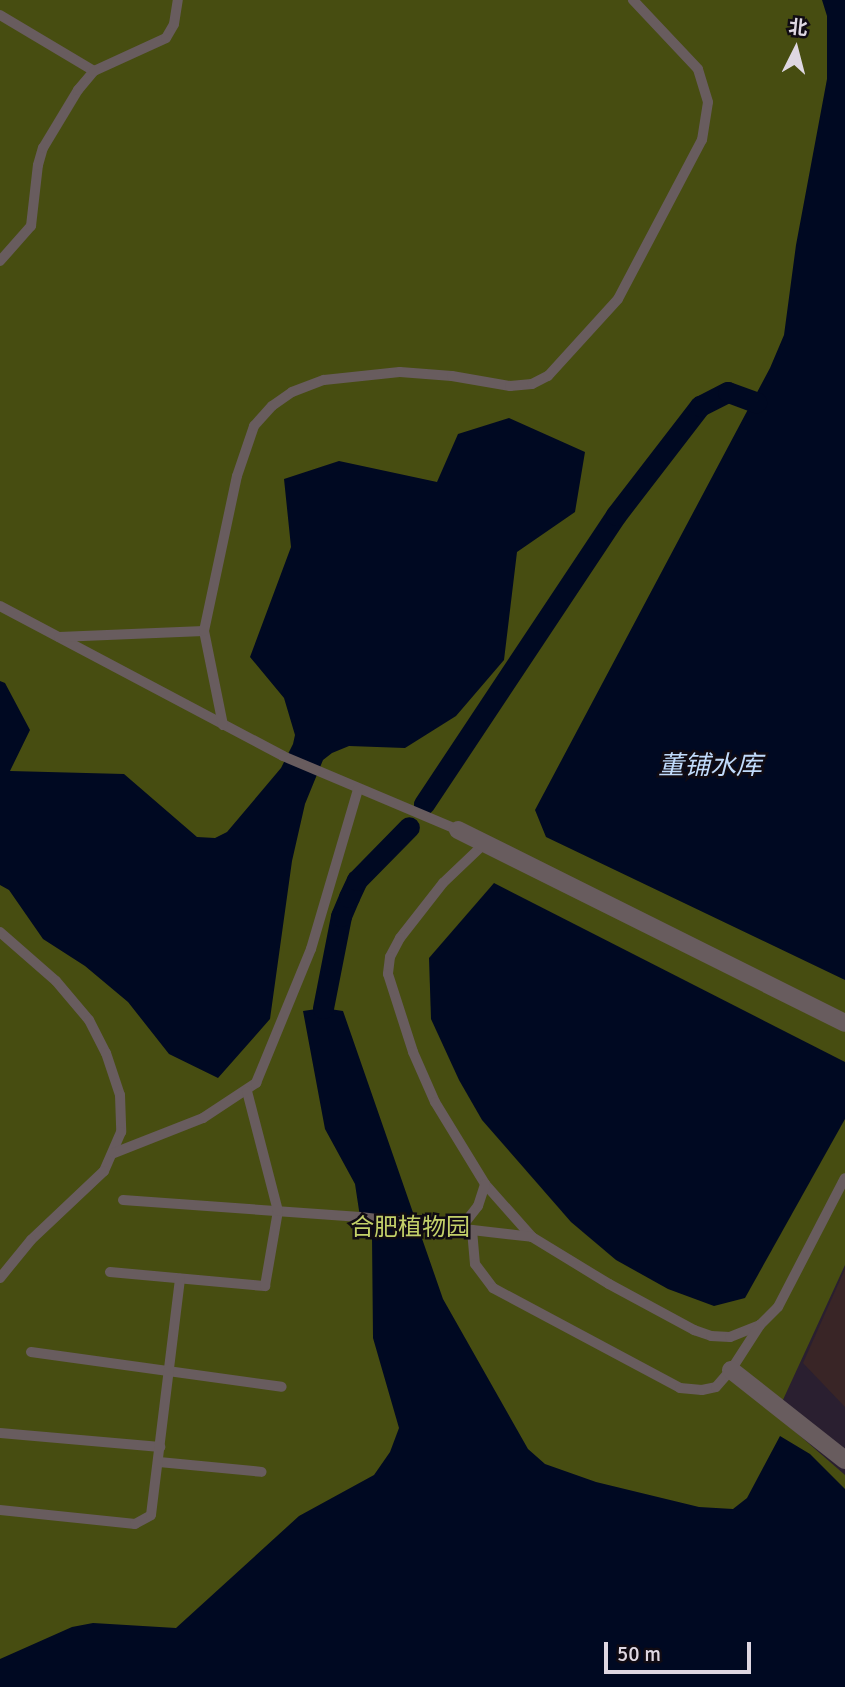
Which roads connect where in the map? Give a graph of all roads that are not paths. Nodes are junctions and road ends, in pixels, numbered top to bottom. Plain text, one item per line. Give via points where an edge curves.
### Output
1 (178, 0) edge
2 (633, 0) edge
3 (0, 15) edge
4 (94, 71) junction
5 (0, 261) edge
6 (0, 606) edge
7 (204, 631) junction
8 (57, 637) junction
9 (223, 725) junction
10 (358, 789) junction
11 (458, 830) joint
12 (485, 843) junction
13 (0, 932) edge
14 (845, 1023) edge
15 (247, 1091) junction
16 (114, 1153) junction
17 (845, 1178) edge
18 (485, 1184) junction
19 (123, 1200) dead end
20 (278, 1211) junction
21 (466, 1230) junction
22 (532, 1237) junction
23 (110, 1272) dead end
24 (0, 1278) edge
25 (180, 1279) junction
26 (760, 1325) junction
27 (32, 1352) dead end
28 (731, 1370) junction
29 (169, 1373) junction
30 (282, 1387) dead end
31 (0, 1433) edge
32 (160, 1447) junction
33 (845, 1460) edge
34 (159, 1462) junction
35 (262, 1472) dead end
36 (0, 1510) edge

1 - 4 lane via 166,38
2 - 7 lane via 698,69 708,102 702,140 618,299 548,376 532,384 510,386 400,372 324,380 272,406 254,426 237,477
3 - 4 lane
4 - 5 lane via 43,148 31,226
6 - 8 lane
7 - 8 lane
7 - 9 lane
8 - 9 lane
9 - 10 lane
10 - 11 lane
10 - 15 lane via 311,949 262,1073
11 - 12 street
12 - 14 street
12 - 18 lane via 453,871 407,928 393,950 388,974 435,1102
13 - 16 lane via 56,981 89,1020 120,1096 121,1132
15 - 16 lane via 203,1118
15 - 20 lane
16 - 24 lane via 104,1171 31,1240
17 - 26 lane via 778,1307
18 - 21 lane
18 - 22 lane
19 - 20 lane
20 - 21 lane
20 - 25 lane via 265,1286
21 - 22 lane
21 - 28 lane via 475,1264 494,1288 680,1388 716,1387
22 - 26 lane via 702,1334 730,1337
23 - 25 lane
25 - 29 lane
26 - 28 lane
27 - 29 lane
28 - 33 street
29 - 30 lane
29 - 32 lane
31 - 32 lane
32 - 34 lane
34 - 35 lane
34 - 36 lane via 151,1515 135,1524

